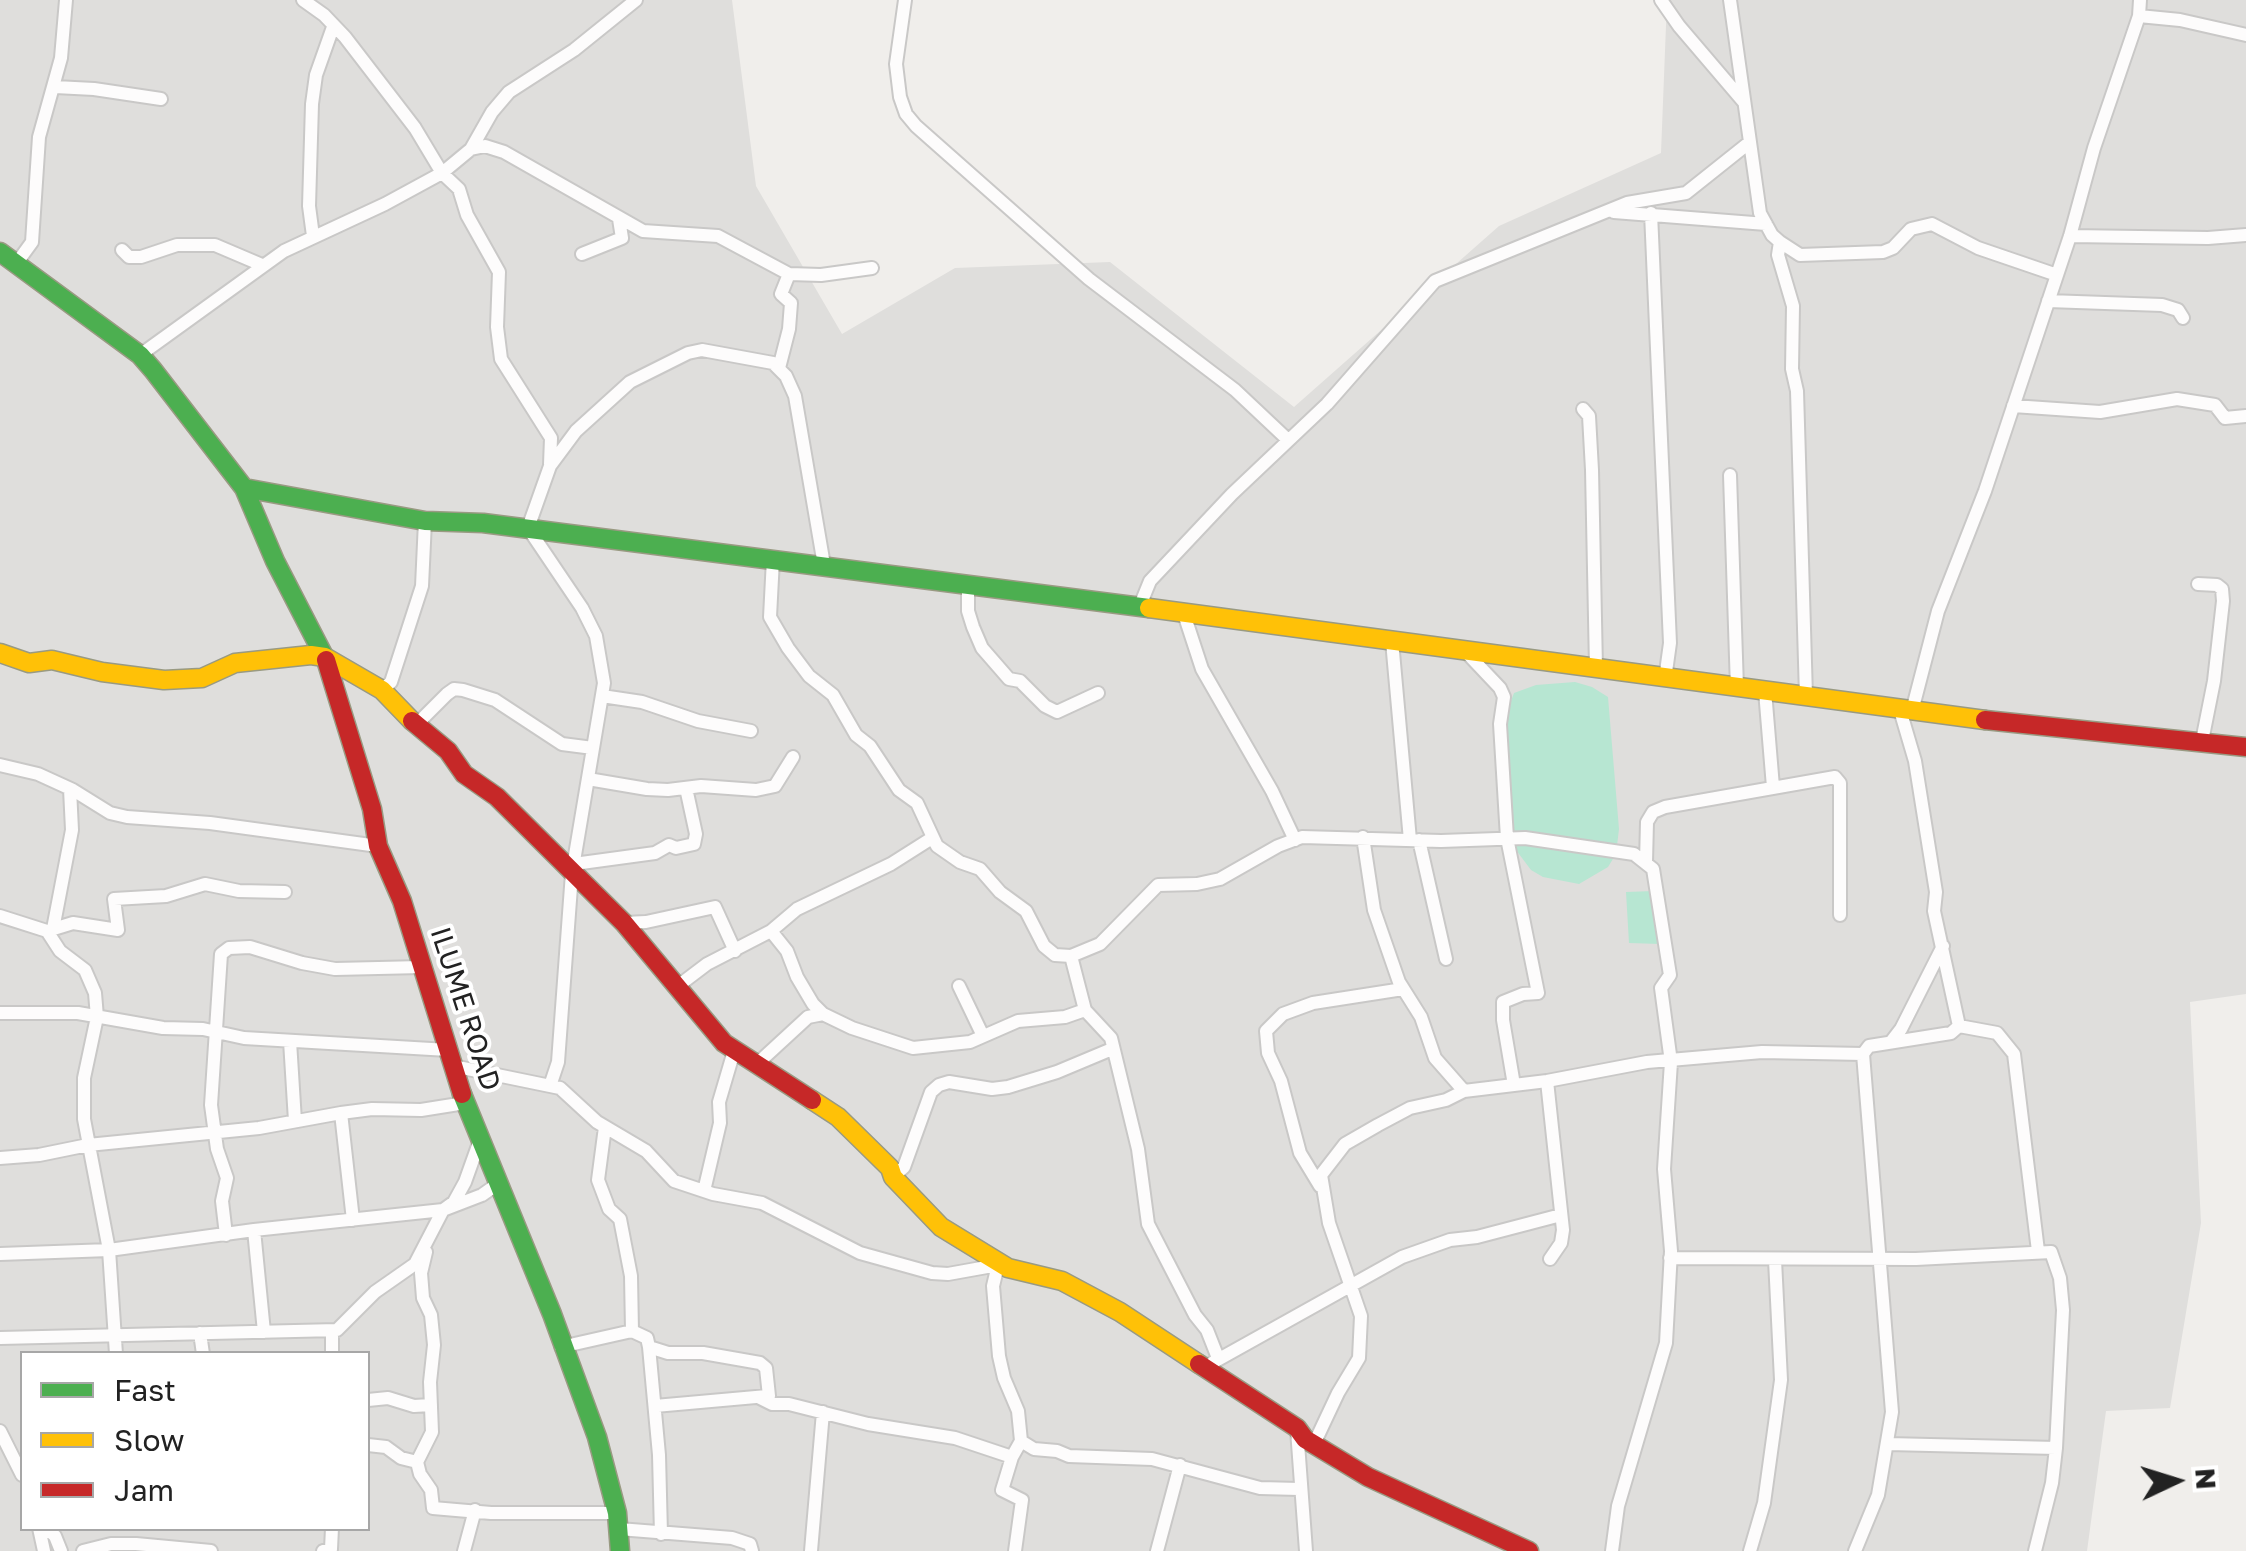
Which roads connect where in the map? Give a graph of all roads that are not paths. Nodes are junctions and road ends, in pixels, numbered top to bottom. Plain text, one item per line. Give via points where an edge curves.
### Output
1 (66, 0) edge
2 (303, 0) edge
3 (636, 0) edge
4 (905, 0) edge
5 (1661, 0) edge
6 (1730, 0) edge
7 (2140, 0) edge
8 (2139, 16) junction
9 (333, 27) junction
10 (2246, 36) edge
11 (55, 88) junction
12 (161, 98) dead end
13 (1744, 103) junction
14 (1750, 142) junction
15 (470, 149) junction
16 (442, 173) junction
17 (1651, 213) junction
18 (1602, 214) junction
19 (619, 219) junction
20 (1766, 224) junction
21 (313, 236) junction
22 (2070, 236) junction
23 (2246, 236) edge
24 (1780, 242) junction
25 (122, 250) dead end
26 (0, 252) edge
27 (582, 254) dead end
28 (16, 264) junction
29 (262, 265) junction
30 (872, 268) dead end
31 (789, 274) junction
32 (2057, 275) junction
33 (2048, 300) junction
34 (2183, 318) dead end
35 (140, 354) junction
36 (779, 368) junction
37 (2014, 406) junction
38 (1583, 409) dead end
39 (2246, 416) edge
40 (1288, 439) junction
41 (550, 466) junction
42 (1730, 476) dead end
43 (244, 488) junction
44 (426, 520) junction
45 (528, 528) junction
46 (773, 559) junction
47 (824, 566) junction
48 (968, 584) junction
49 (2198, 584) dead end
50 (1139, 608) junction
51 (1184, 614) junction
52 (1392, 641) junction
53 (1465, 651) junction
54 (0, 653) edge
55 (325, 657) junction
56 (1596, 668) junction
57 (1665, 679) junction
58 (1737, 688) junction
59 (382, 690) junction
60 (1765, 691) junction
61 (1098, 693) dead end
62 (602, 696) junction
63 (1806, 696) junction
64 (1906, 710) junction
65 (418, 723) junction
66 (750, 731) dead end
67 (2202, 740) junction
68 (2246, 747) edge
69 (593, 748) junction
70 (793, 757) dead end
71 (0, 765) edge
72 (588, 780) junction
73 (1773, 787) junction
74 (686, 788) junction
75 (70, 789) junction
76 (932, 838) junction
77 (1363, 838) junction
78 (1507, 838) junction
79 (1294, 840) junction
80 (1415, 840) junction
81 (378, 846) junction
82 (1646, 862) junction
83 (573, 868) junction
84 (286, 892) dead end
85 (1840, 915) dead end
86 (0, 916) edge
87 (624, 923) junction
88 (50, 930) junction
89 (771, 932) junction
90 (1942, 946) junction
91 (735, 951) junction
92 (1071, 956) junction
93 (1446, 959) dead end
94 (422, 967) junction
95 (678, 986) junction
96 (959, 986) dead end
97 (1403, 989) junction
98 (1084, 1010) junction
99 (0, 1013) edge
100 (823, 1014) junction
101 (98, 1018) junction
102 (1958, 1026) junction
103 (218, 1032) junction
104 (983, 1036) junction
105 (290, 1042) junction
106 (1891, 1042) junction
107 (1112, 1049) junction
108 (734, 1051) junction
109 (1863, 1054) junction
110 (450, 1058) junction
111 (1671, 1062) junction
112 (758, 1063) junction
113 (1547, 1081) junction
114 (1514, 1085) junction
115 (550, 1086) junction
116 (1464, 1091) junction
117 (466, 1103) junction
118 (341, 1113) junction
119 (295, 1121) junction
120 (605, 1127) junction
121 (215, 1132) junction
122 (481, 1138) junction
123 (88, 1145) junction
124 (0, 1158) edge
125 (893, 1177) junction
126 (499, 1183) junction
127 (1322, 1190) junction
128 (704, 1191) junction
129 (444, 1210) junction
130 (1561, 1215) junction
131 (352, 1220) junction
132 (254, 1230) junction
133 (226, 1235) junction
134 (429, 1235) junction
135 (108, 1250) junction
136 (2038, 1251) junction
137 (0, 1254) edge
138 (1879, 1257) junction
139 (1670, 1258) junction
140 (1550, 1259) dead end
141 (1774, 1260) junction
142 (999, 1263) junction
143 (1350, 1284) junction
144 (332, 1331) junction
145 (632, 1331) junction
146 (264, 1332) junction
147 (200, 1333) junction
148 (0, 1338) edge
149 (114, 1338) junction
150 (562, 1347) junction
151 (649, 1348) junction
152 (116, 1351) edge
153 (202, 1351) edge
154 (332, 1351) edge
155 (1212, 1363) junction
156 (770, 1396) junction
157 (370, 1400) edge
158 (431, 1405) junction
159 (655, 1406) junction
160 (823, 1412) junction
161 (1297, 1428) junction
162 (0, 1432) edge
163 (1021, 1441) junction
164 (1314, 1444) junction
165 (1888, 1444) junction
166 (370, 1445) edge
167 (2056, 1448) junction
168 (1012, 1457) junction
169 (417, 1462) junction
170 (1180, 1466) junction
171 (20, 1471) edge
172 (1299, 1490) junction
173 (475, 1510) junction
174 (618, 1521) junction
175 (47, 1531) edge
176 (113, 1531) edge
177 (332, 1531) edge
178 (661, 1534) junction
179 (111, 1544) junction
180 (1016, 1550) edge
181 (61, 1551) edge
182 (83, 1551) edge
183 (210, 1551) edge
184 (323, 1551) edge
185 (464, 1551) edge
186 (620, 1551) edge
187 (752, 1551) edge
188 (811, 1551) edge
189 (1156, 1551) edge
190 (1306, 1551) edge
191 (1530, 1551) edge
192 (1612, 1551) edge
193 (1750, 1551) edge
194 (1855, 1551) edge
195 (2035, 1551) edge

1 - 11 street
2 - 9 street
3 - 15 street via 509,92
4 - 40 street via 896,64 900,97 916,126 1089,279
5 - 13 street
6 - 13 street
7 - 8 street
8 - 10 street
8 - 22 street
9 - 16 street via 393,98
9 - 21 street via 312,104
11 - 12 street
11 - 28 street via 39,137 32,242
13 - 14 street
14 - 18 street via 1686,194
14 - 20 street
15 - 16 street
15 - 19 street via 504,152
16 - 21 street
16 - 41 street via 459,189 499,272 498,347 551,438
17 - 18 street
17 - 20 street
17 - 57 street via 1670,643
18 - 40 street via 1435,281
19 - 27 street via 622,238
19 - 31 street via 643,231 718,236
20 - 24 street
21 - 29 street
22 - 23 street
22 - 32 street
24 - 32 street via 1800,254 1883,252 1910,229 1932,224
24 - 63 street via 1793,306
25 - 29 street via 140,257 178,245 216,245
26 - 28 street, ILUME ROAD
28 - 35 street, ILUME ROAD
29 - 35 street
30 - 31 street
31 - 36 street via 781,294 791,303
32 - 33 street
33 - 34 street via 2162,305
33 - 37 street
35 - 43 street, ILUME ROAD
36 - 41 street via 711,351 688,353 630,382
36 - 47 street via 795,396
37 - 39 street via 2100,412 2178,399 2215,404 2225,418
37 - 64 street
38 - 56 street via 1592,470
40 - 50 street via 1150,581
41 - 45 street
42 - 58 street
43 - 44 street
43 - 55 street, ILUME ROAD
44 - 45 street
44 - 59 street via 422,586 391,682
45 - 46 street
45 - 62 street via 596,636
46 - 47 street
46 - 76 street via 769,608 778,632 833,695 899,790 918,803
47 - 48 street
48 - 50 street
48 - 61 street via 973,628 1001,672 1030,688 1050,711
49 - 67 street via 2222,589 2223,601
50 - 51 street
51 - 52 street
51 - 79 street via 1202,669
52 - 53 street
52 - 80 street
53 - 56 street
53 - 78 street via 1504,697
54 - 55 street via 164,680 202,678 268,658
55 - 59 street
55 - 81 street, ILUME ROAD
56 - 57 street
57 - 58 street
58 - 60 street
59 - 65 street
60 - 63 street
60 - 73 street
62 - 66 street
62 - 69 street
63 - 64 street
64 - 67 street
64 - 90 street
65 - 69 street via 454,689 495,700 562,744
65 - 83 street via 464,774
67 - 68 street
69 - 72 street
70 - 74 street via 770,788
71 - 75 street
72 - 74 street
72 - 83 street
73 - 82 street via 1653,812 1646,822
73 - 85 street via 1838,779
74 - 83 street via 694,844
75 - 81 street via 126,817
75 - 88 street via 72,830
76 - 89 street via 798,909
76 - 92 street via 1026,911 1044,946
77 - 79 street
77 - 80 street
77 - 97 street via 1374,910
78 - 80 street
78 - 82 street via 1568,842
78 - 114 street via 1538,993 1503,1002
79 - 92 street via 1220,879 1158,885 1100,944
80 - 93 street
81 - 94 street, ILUME ROAD
82 - 111 street via 1656,879 1670,975 1661,988
83 - 87 street
83 - 115 street via 558,1062
84 - 88 street via 204,884 166,896 114,899 118,930 73,923
86 - 88 street
87 - 91 street via 715,907
87 - 95 street
88 - 101 street via 60,951 85,970
89 - 91 street
89 - 100 street
90 - 102 street
90 - 106 street
91 - 95 street
92 - 98 street
94 - 103 street via 335,970 250,947 229,948 222,954
94 - 110 street, ILUME ROAD
95 - 108 street
96 - 104 street
97 - 116 street via 1435,1058
97 - 127 street via 1313,1003 1283,1014 1266,1031 1300,1154
98 - 104 street via 1018,1021
98 - 107 street via 1111,1038
99 - 101 street
100 - 104 street via 913,1048
100 - 112 street via 808,1017
101 - 103 street
101 - 123 street via 84,1078
102 - 106 street via 1951,1033
102 - 136 street via 1997,1033 2014,1054
103 - 105 street
103 - 121 street
105 - 110 street
105 - 119 street
106 - 109 street
107 - 125 street via 1008,1087 939,1085 904,1167
107 - 155 street via 1138,1149 1148,1224 1206,1330
108 - 112 street
108 - 128 street
109 - 111 street via 1762,1052
109 - 138 street
110 - 115 street
110 - 117 street, ILUME ROAD
111 - 113 street
111 - 139 street via 1664,1169
112 - 125 street via 838,1118
113 - 114 street
113 - 130 street
114 - 116 street
115 - 120 street
116 - 127 street via 1410,1108 1345,1144 1321,1175
117 - 118 street
117 - 122 street, ILUME ROAD
118 - 119 street
118 - 131 street
119 - 121 street
120 - 128 street via 646,1152 674,1181
120 - 145 street via 598,1180 620,1219
121 - 123 street
121 - 133 street via 227,1178
122 - 126 street, ILUME ROAD
122 - 129 street via 454,1202
123 - 124 street
123 - 135 street
125 - 142 street via 941,1226
126 - 129 street
126 - 150 street, ILUME ROAD
127 - 143 street
128 - 142 street via 762,1203 844,1246 932,1273
129 - 131 street
129 - 134 street
130 - 140 street via 1563,1238
130 - 143 street via 1450,1240
131 - 132 street
132 - 133 street
132 - 146 street
133 - 135 street
134 - 144 street via 415,1264
134 - 158 street via 421,1274 434,1345
135 - 137 street
135 - 149 street
136 - 138 street
136 - 167 street via 2054,1255 2062,1296
138 - 141 street
138 - 165 street via 1891,1376
139 - 141 street
139 - 192 street via 1666,1343 1621,1494
141 - 193 street via 1781,1380 1764,1503
142 - 155 street via 1062,1281
142 - 163 street via 994,1286 1000,1356
143 - 155 street
143 - 164 street via 1360,1316 1359,1358
144 - 146 street
144 - 154 street
145 - 150 street
145 - 151 street
146 - 147 street
147 - 149 street
147 - 153 street
148 - 149 street
149 - 152 street
150 - 174 street, ILUME ROAD via 597,1437
151 - 156 street via 760,1363
151 - 159 street
155 - 161 street
156 - 159 street
156 - 160 street via 760,1398
157 - 158 street
158 - 169 street via 432,1432
159 - 178 street
160 - 168 street via 955,1438
160 - 188 street
161 - 164 street
161 - 172 street
162 - 171 street
163 - 168 street
163 - 170 street via 1069,1456
164 - 191 street via 1392,1490
165 - 167 street
165 - 194 street via 1878,1495
166 - 169 street
167 - 195 street
168 - 180 street via 1002,1490 1022,1500
169 - 173 street via 433,1508
170 - 172 street via 1260,1488
170 - 189 street
172 - 190 street
173 - 174 street
173 - 185 street
174 - 178 street
174 - 186 street, ILUME ROAD
175 - 181 street
176 - 179 street
177 - 184 street via 331,1550
178 - 187 street via 732,1538
179 - 182 street
179 - 183 street

